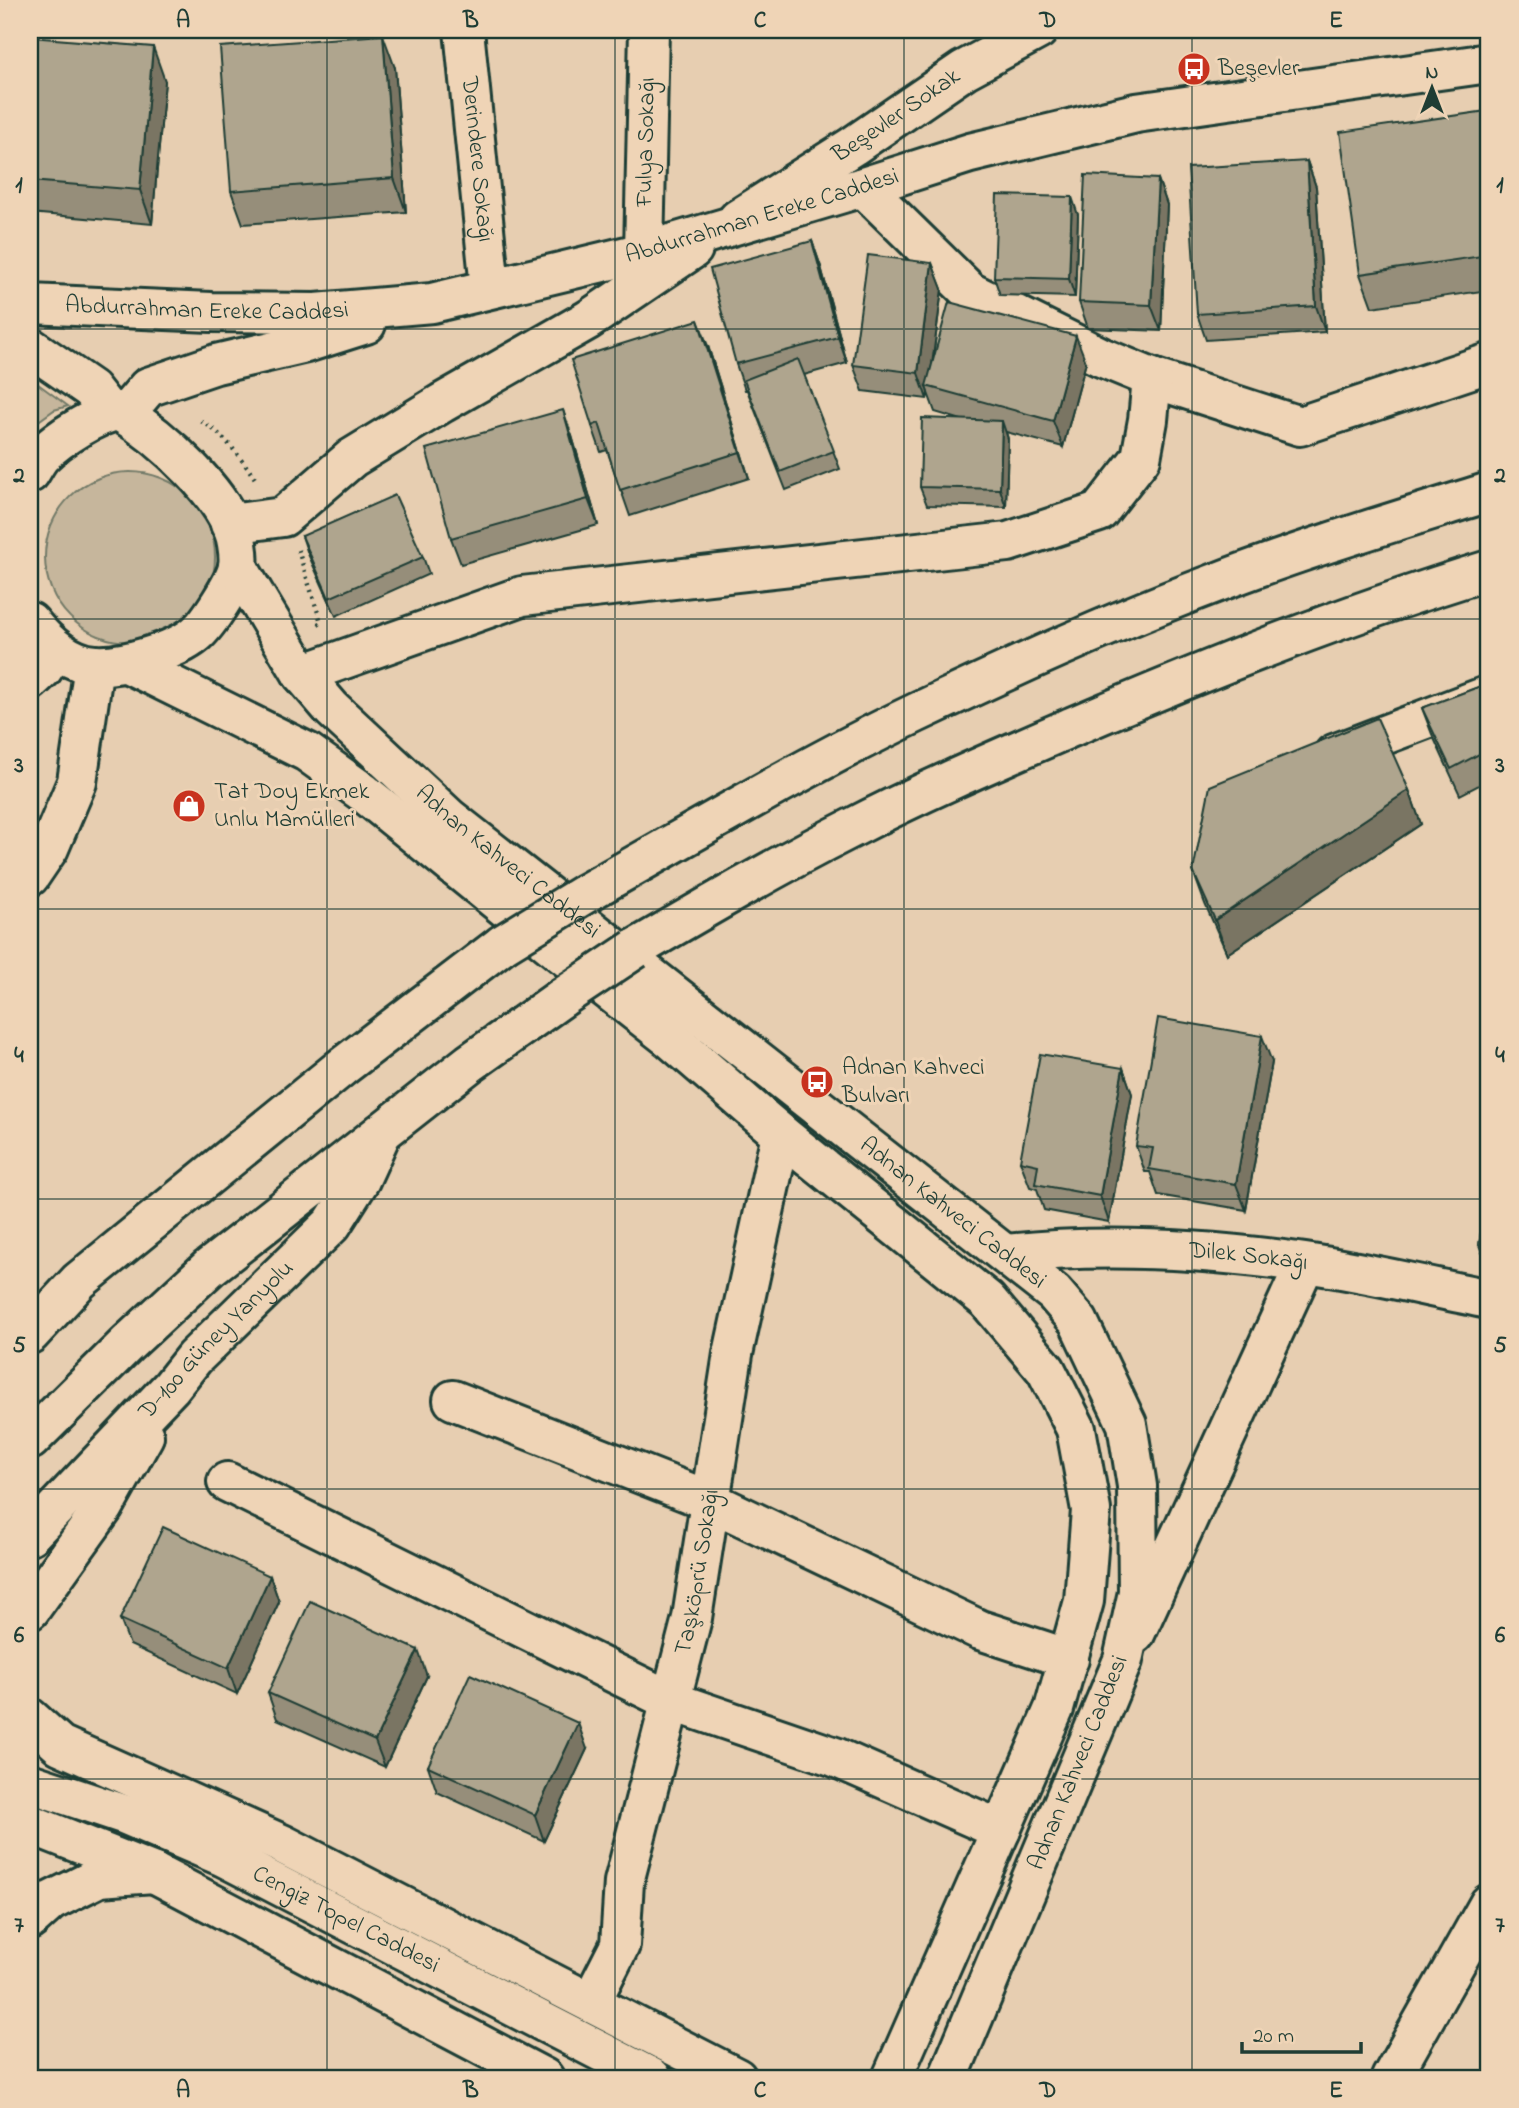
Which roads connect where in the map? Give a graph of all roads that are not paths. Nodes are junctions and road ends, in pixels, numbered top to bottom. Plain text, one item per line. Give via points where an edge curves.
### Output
1 (464, 30) edge
2 (649, 30) edge
3 (1038, 30) edge
4 (1489, 63) edge
5 (863, 187) junction
6 (721, 230) junction
7 (644, 252) junction
8 (490, 288) junction
9 (432, 303) junction
10 (30, 304) edge
11 (30, 347) edge
12 (1489, 363) edge
13 (1152, 378) junction
14 (117, 413) junction
15 (30, 473) edge
16 (1489, 492) edge
17 (230, 524) junction
18 (238, 567) junction
19 (1489, 570) edge
20 (30, 622) edge
21 (56, 650) junction
22 (110, 664) junction
23 (302, 674) junction
24 (30, 681) edge
25 (1489, 695) edge
26 (1299, 767) edge
27 (30, 876) edge
28 (382, 1132) junction
29 (781, 1134) junction
30 (1006, 1254) junction
31 (1305, 1264) junction
32 (79, 1281) junction
33 (1489, 1299) edge
34 (30, 1326) edge
35 (30, 1334) edge
36 (171, 1387) junction
37 (453, 1400) dead end
38 (30, 1440) edge
39 (227, 1482) dead end
40 (710, 1501) junction
41 (30, 1535) edge
42 (30, 1610) edge
43 (1069, 1659) junction
44 (1123, 1660) junction
45 (671, 1701) junction
46 (30, 1718) edge
47 (30, 1783) edge
48 (30, 1802) edge
49 (30, 1824) edge
50 (1001, 1830) junction
51 (154, 1873) junction
52 (1489, 1904) edge
53 (30, 1920) edge
54 (591, 2002) junction
55 (544, 2078) edge
56 (616, 2078) edge
57 (652, 2078) edge
58 (737, 2078) edge
59 (892, 2078) edge
60 (948, 2078) edge
61 (1391, 2078) edge

1 - 8 main road, Derindere Sokağı
2 - 7 main road, Fulya Sokağı
3 - 6 main road, Beşevler Sokak via 964,70
4 - 5 main road, Abdurrahman Ereke Caddesi via 1136,113 970,153
5 - 6 main road, Abdurrahman Ereke Caddesi
5 - 13 main road via 970,292
6 - 7 main road, Abdurrahman Ereke Caddesi
6 - 17 main road via 588,320 352,458 283,517
7 - 8 main road, Abdurrahman Ereke Caddesi
8 - 9 main road, Abdurrahman Ereke Caddesi
9 - 10 main road, Abdurrahman Ereke Caddesi via 316,313
9 - 14 main road via 148,387
11 - 14 main road
12 - 13 main road via 1300,426
13 - 23 main road via 1142,458 1099,512 1008,542 522,596
14 - 15 main road via 80,427 42,455
14 - 17 main road via 149,431 206,484
16 - 32 main road, bridge via 1213,584 915,714 768,791 503,944 342,1067
17 - 18 main road
18 - 22 main road via 222,600 196,634 164,651
18 - 23 main road, Adnan Kahveci Caddesi
19 - 28 main road, bridge via 1403,596 1182,680 849,829 635,949 470,1063
20 - 21 main road
21 - 22 main road, Adnan Kahveci Caddesi
21 - 24 main road
22 - 27 main road via 77,782 49,848
22 - 29 main road, Adnan Kahveci Caddesi via 307,752 474,880
23 - 30 main road, Adnan Kahveci Caddesi via 332,709 449,818
25 - 26 main road
28 - 36 main road, D-100 Güney Yanyolu via 360,1180 332,1224 194,1358
28 - 38 main road via 209,1268
29 - 40 main road, Taşköprü Sokağı via 733,1354
29 - 43 main road, Adnan Kahveci Caddesi via 987,1300 1046,1370 1076,1429 1091,1510 1084,1601
30 - 31 main road, Dilek Sokağı via 1058,1248 1166,1249
30 - 44 main road, Adnan Kahveci Caddesi via 1054,1293 1078,1321 1127,1424 1138,1486 1138,1592
31 - 33 main road, Dilek Sokağı
31 - 44 main road
32 - 34 main road
32 - 35 main road
36 - 41 main road, D-100 Güney Yanyolu
36 - 42 main road via 104,1507
37 - 40 main road
39 - 45 main road
40 - 43 main road via 980,1630
40 - 45 main road, Taşköprü Sokağı via 692,1618
43 - 50 main road, Adnan Kahveci Caddesi via 1054,1709
44 - 60 main road, Adnan Kahveci Caddesi
45 - 50 main road via 835,1757
45 - 54 main road, Taşköprü Sokağı via 624,1882 620,1945
46 - 54 main road via 60,1745 282,1844
47 - 57 main road, Cengiz Topel Caddesi via 126,1815 224,1857
48 - 56 main road, Cengiz Topel Caddesi via 164,1849
49 - 51 main road
50 - 59 main road, Adnan Kahveci Caddesi
51 - 53 main road via 99,1877 51,1901
51 - 55 main road
52 - 61 main road
54 - 58 main road

